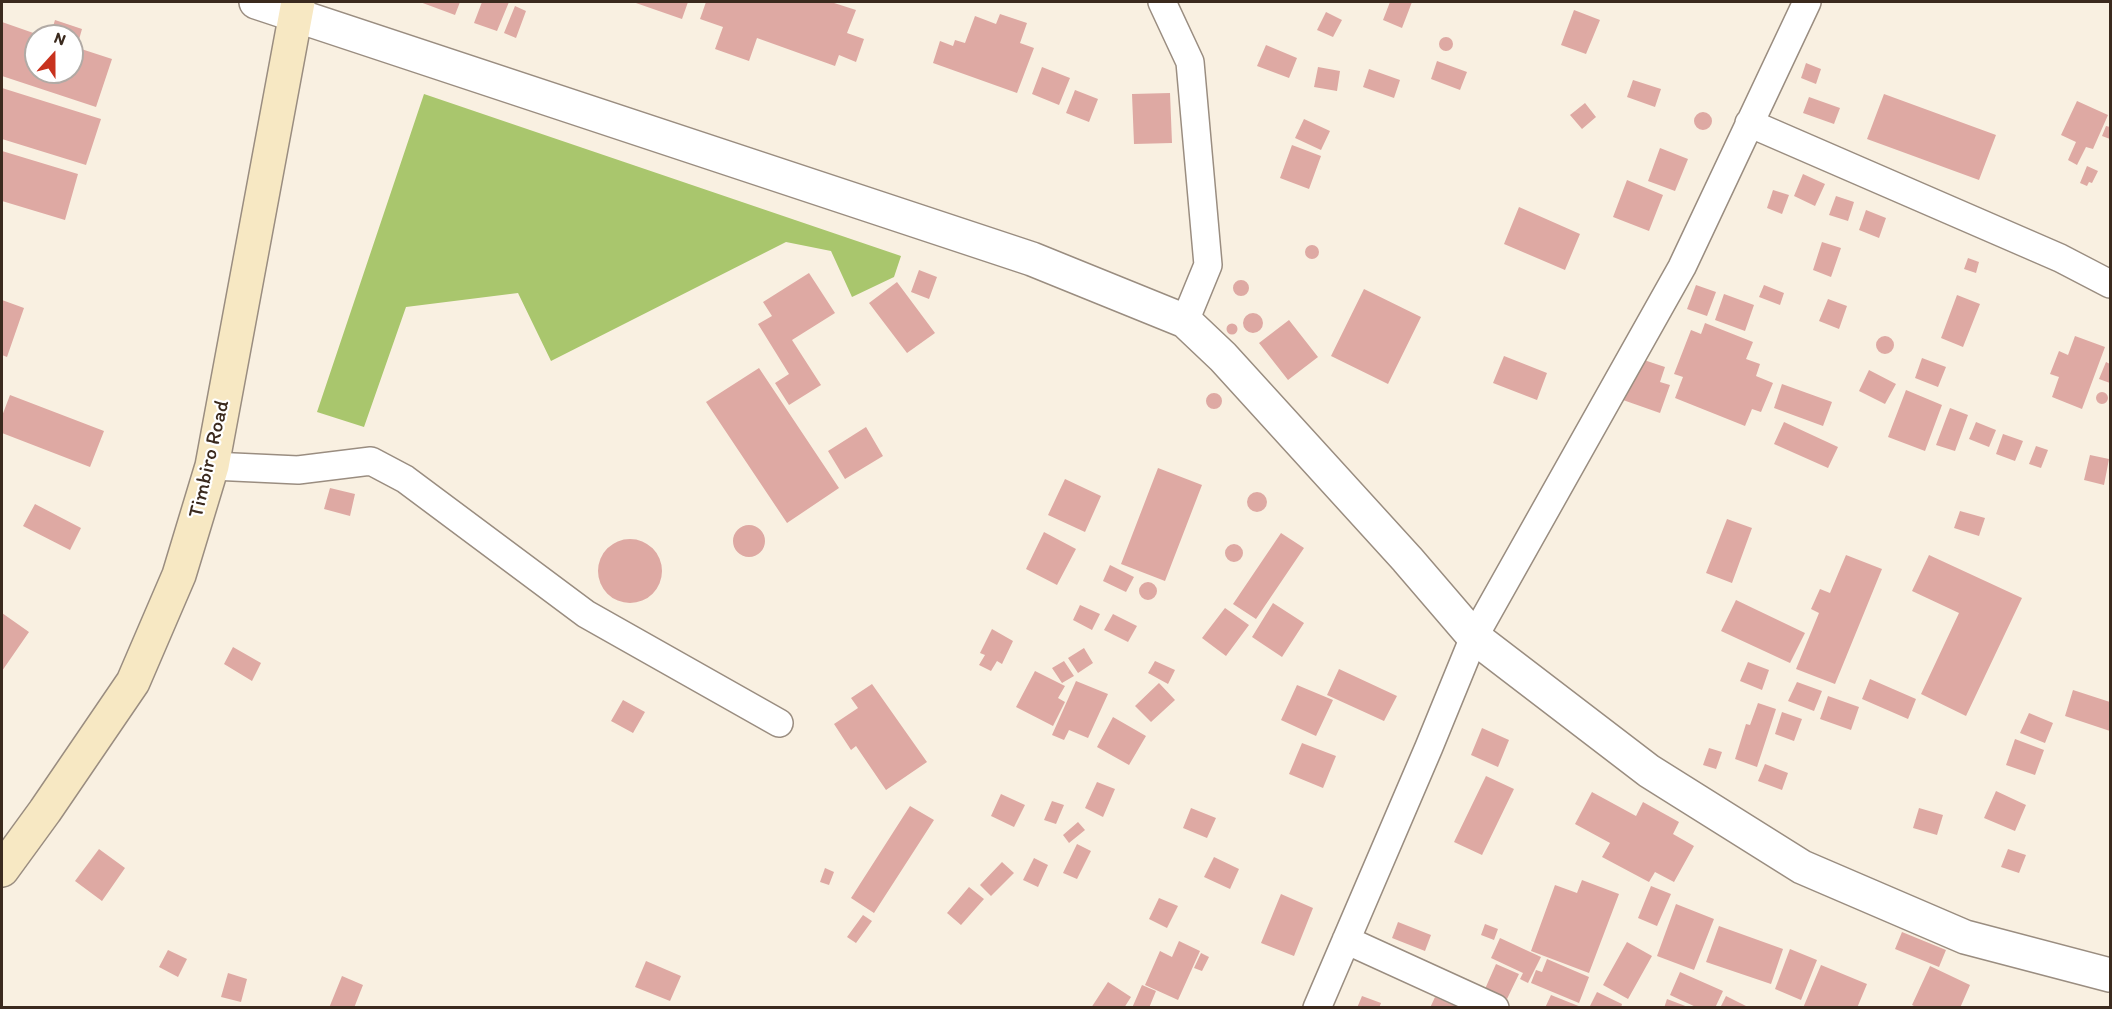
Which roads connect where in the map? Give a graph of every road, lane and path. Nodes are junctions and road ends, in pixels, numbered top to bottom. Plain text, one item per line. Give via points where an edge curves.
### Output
1 (256, 2) edge
2 (1162, 2) edge
3 (1807, 2) edge
4 (296, 8) edge
5 (1749, 123) junction
6 (2110, 284) edge
7 (1185, 321) junction
8 (212, 466) junction
9 (1474, 637) junction
10 (779, 723) dead end
11 (2, 870) edge
12 (1346, 940) junction
13 (2110, 975) edge
14 (1317, 1008) edge
15 (1496, 1008) edge

1 - 4 street
2 - 7 street via 1190,62 1208,266
3 - 5 street
4 - 7 street via 1032,259
4 - 8 main road, Timbiro Road
5 - 6 street via 2060,258
5 - 9 street via 1682,267
7 - 9 street via 1223,357
8 - 10 street via 298,470 371,461 405,479 586,614
8 - 11 main road, Timbiro Road via 179,575 133,682
9 - 12 street
9 - 13 street via 1649,771 1802,867 1965,937
12 - 14 street
12 - 15 street

